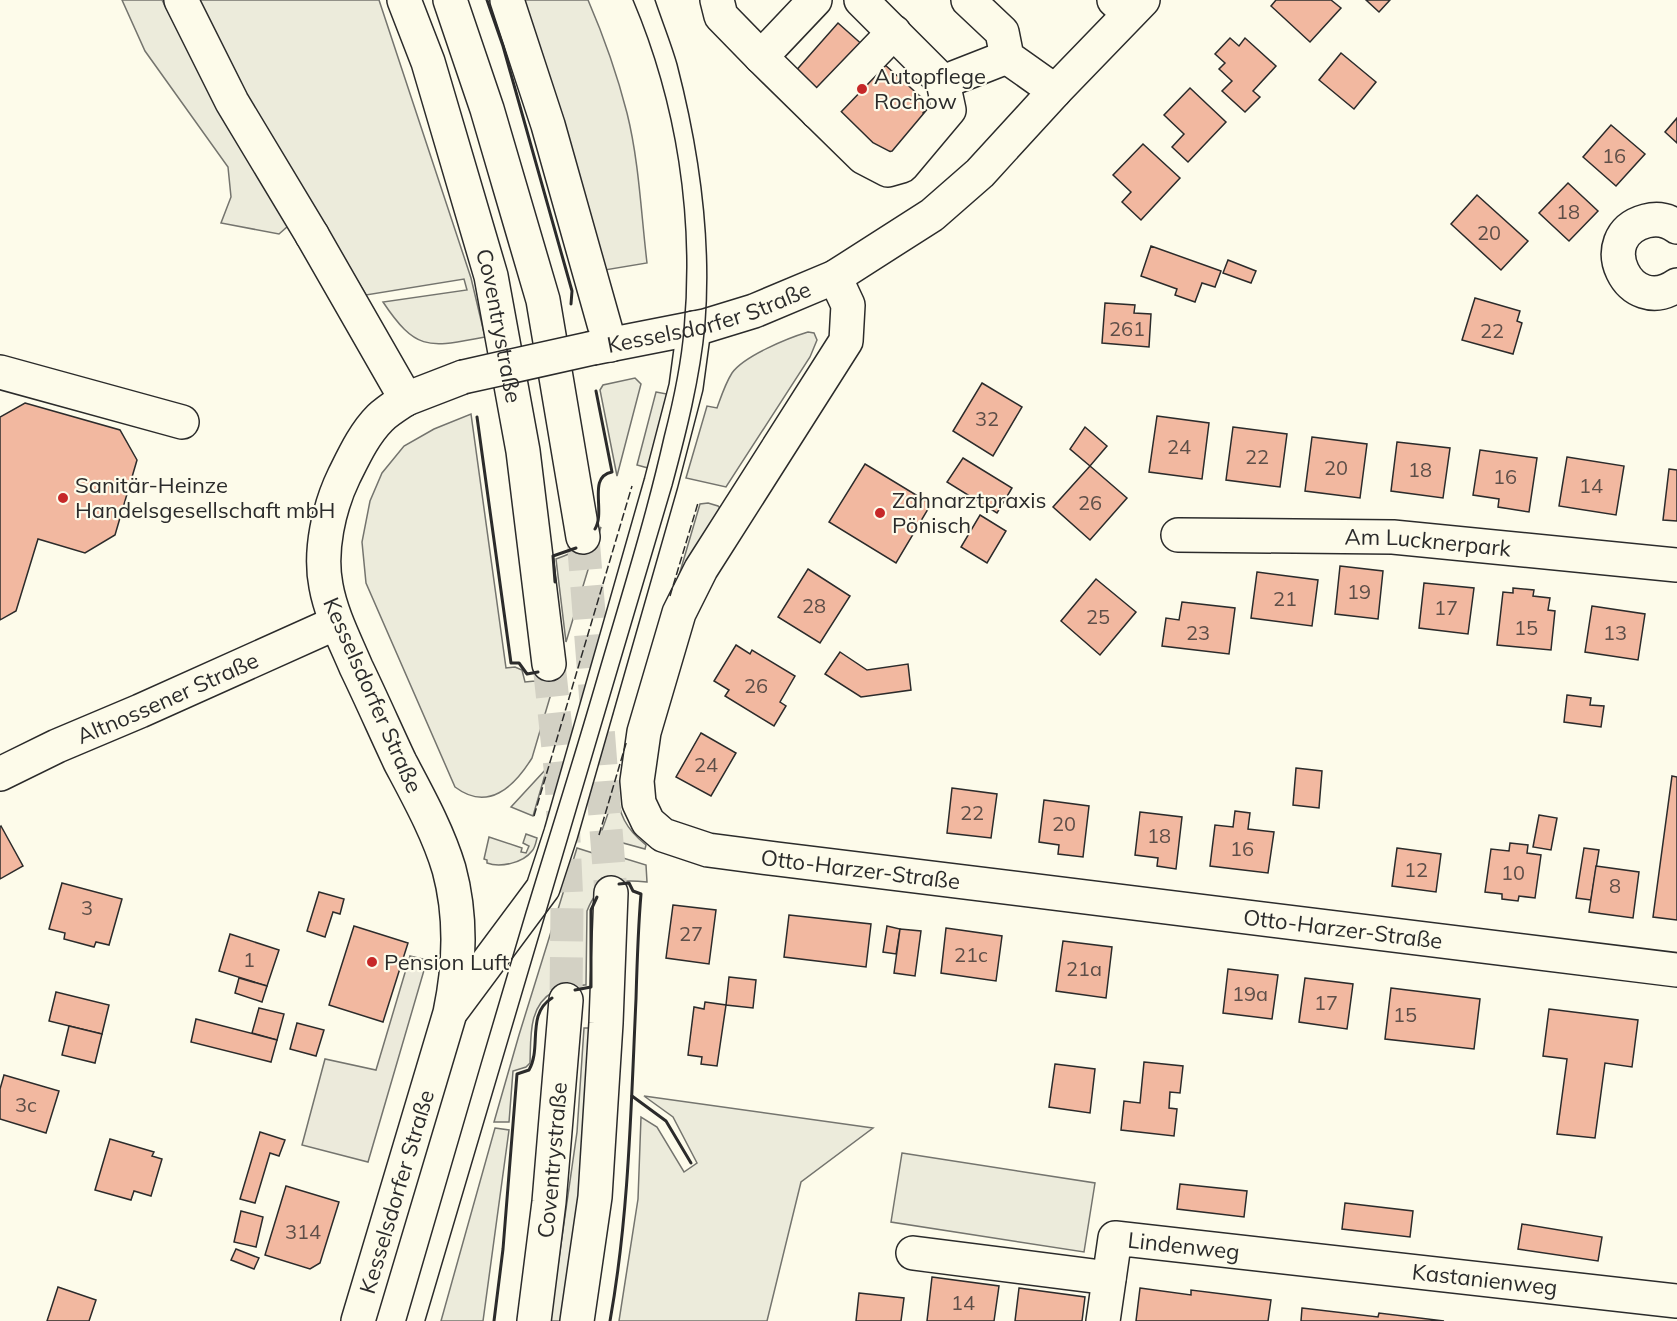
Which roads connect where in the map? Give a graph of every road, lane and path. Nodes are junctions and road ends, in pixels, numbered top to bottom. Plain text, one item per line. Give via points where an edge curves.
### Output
1 (181, 0) edge
2 (404, 0) edge
3 (450, 0) edge
4 (507, 0) edge
5 (717, 0) edge
6 (815, 0) edge
7 (861, 0) edge
8 (968, 0) edge
9 (1129, 5) edge
10 (894, 32) junction
11 (761, 57) junction
12 (1007, 57) junction
13 (944, 82) junction
14 (1055, 91) junction
15 (817, 112) junction
16 (1677, 227) edge
17 (835, 277) junction
18 (1677, 285) edge
19 (694, 328) junction
20 (602, 346) junction
21 (0, 372) edge
22 (405, 399) junction
23 (182, 422) dead end
24 (1178, 536) dead end
25 (583, 537) tunnel mouth
26 (1677, 565) edge
27 (336, 623) junction
28 (549, 664) tunnel mouth
29 (0, 774) edge
30 (611, 893) tunnel mouth
31 (1677, 970) edge
32 (566, 1000) tunnel mouth
33 (450, 1013) junction
34 (913, 1253) dead end
35 (1292, 1257) joint
36 (1109, 1278) junction
37 (1677, 1301) edge
38 (358, 1321) edge
39 (534, 1321) edge
40 (577, 1321) edge
41 (1103, 1321) edge

1 - 22 main road via 232,102
2 - 28 main road, Coventrystraße via 428,62 491,276 523,451
3 - 25 main road via 487,109 543,300
4 - 20 main road via 548,125
5 - 11 main road via 721,16
6 - 11 main road
7 - 10 main road
8 - 12 main road via 1002,32
9 - 14 main road, Kesselsdorfer Straße
10 - 13 main road
10 - 15 main road
11 - 15 main road
12 - 13 main road
12 - 14 main road
13 - 15 main road via 949,110 902,166 888,170 863,158
14 - 17 main road, Kesselsdorfer Straße via 980,173 932,215
16 - 18 main road via 1662,220 1639,223 1623,238 1618,261 1621,272 1638,290 1663,292
17 - 19 main road, Kesselsdorfer Straße via 754,310
17 - 31 main road, Otto-Harzer-Straße via 848,305 846,341 700,569 679,613 644,732 637,781 639,803 648,822 663,835 708,850 777,860
19 - 20 main road, Kesselsdorfer Straße
19 - 33 main road via 686,387 661,483 543,888
20 - 22 main road, Kesselsdorfer Straße, bridge via 463,377
21 - 23 main road
22 - 27 main road, Kesselsdorfer Straße via 381,417 365,436 338,489 324,554 325,585
24 - 26 main road, Am Lucknerpark via 1393,537
27 - 29 main road, Altnossener Straße
27 - 33 main road, Kesselsdorfer Straße via 431,823 448,868 458,922 456,985
30 - 40 main road via 595,1197
32 - 39 main road, Coventrystraße via 549,1202
33 - 38 main road, Kesselsdorfer Straße
34 - 36 main road, Lindenweg
35 - 36 main road, Lindenweg via 1115,1238
35 - 37 main road, Kastanienweg
36 - 41 main road, Lindenweg

